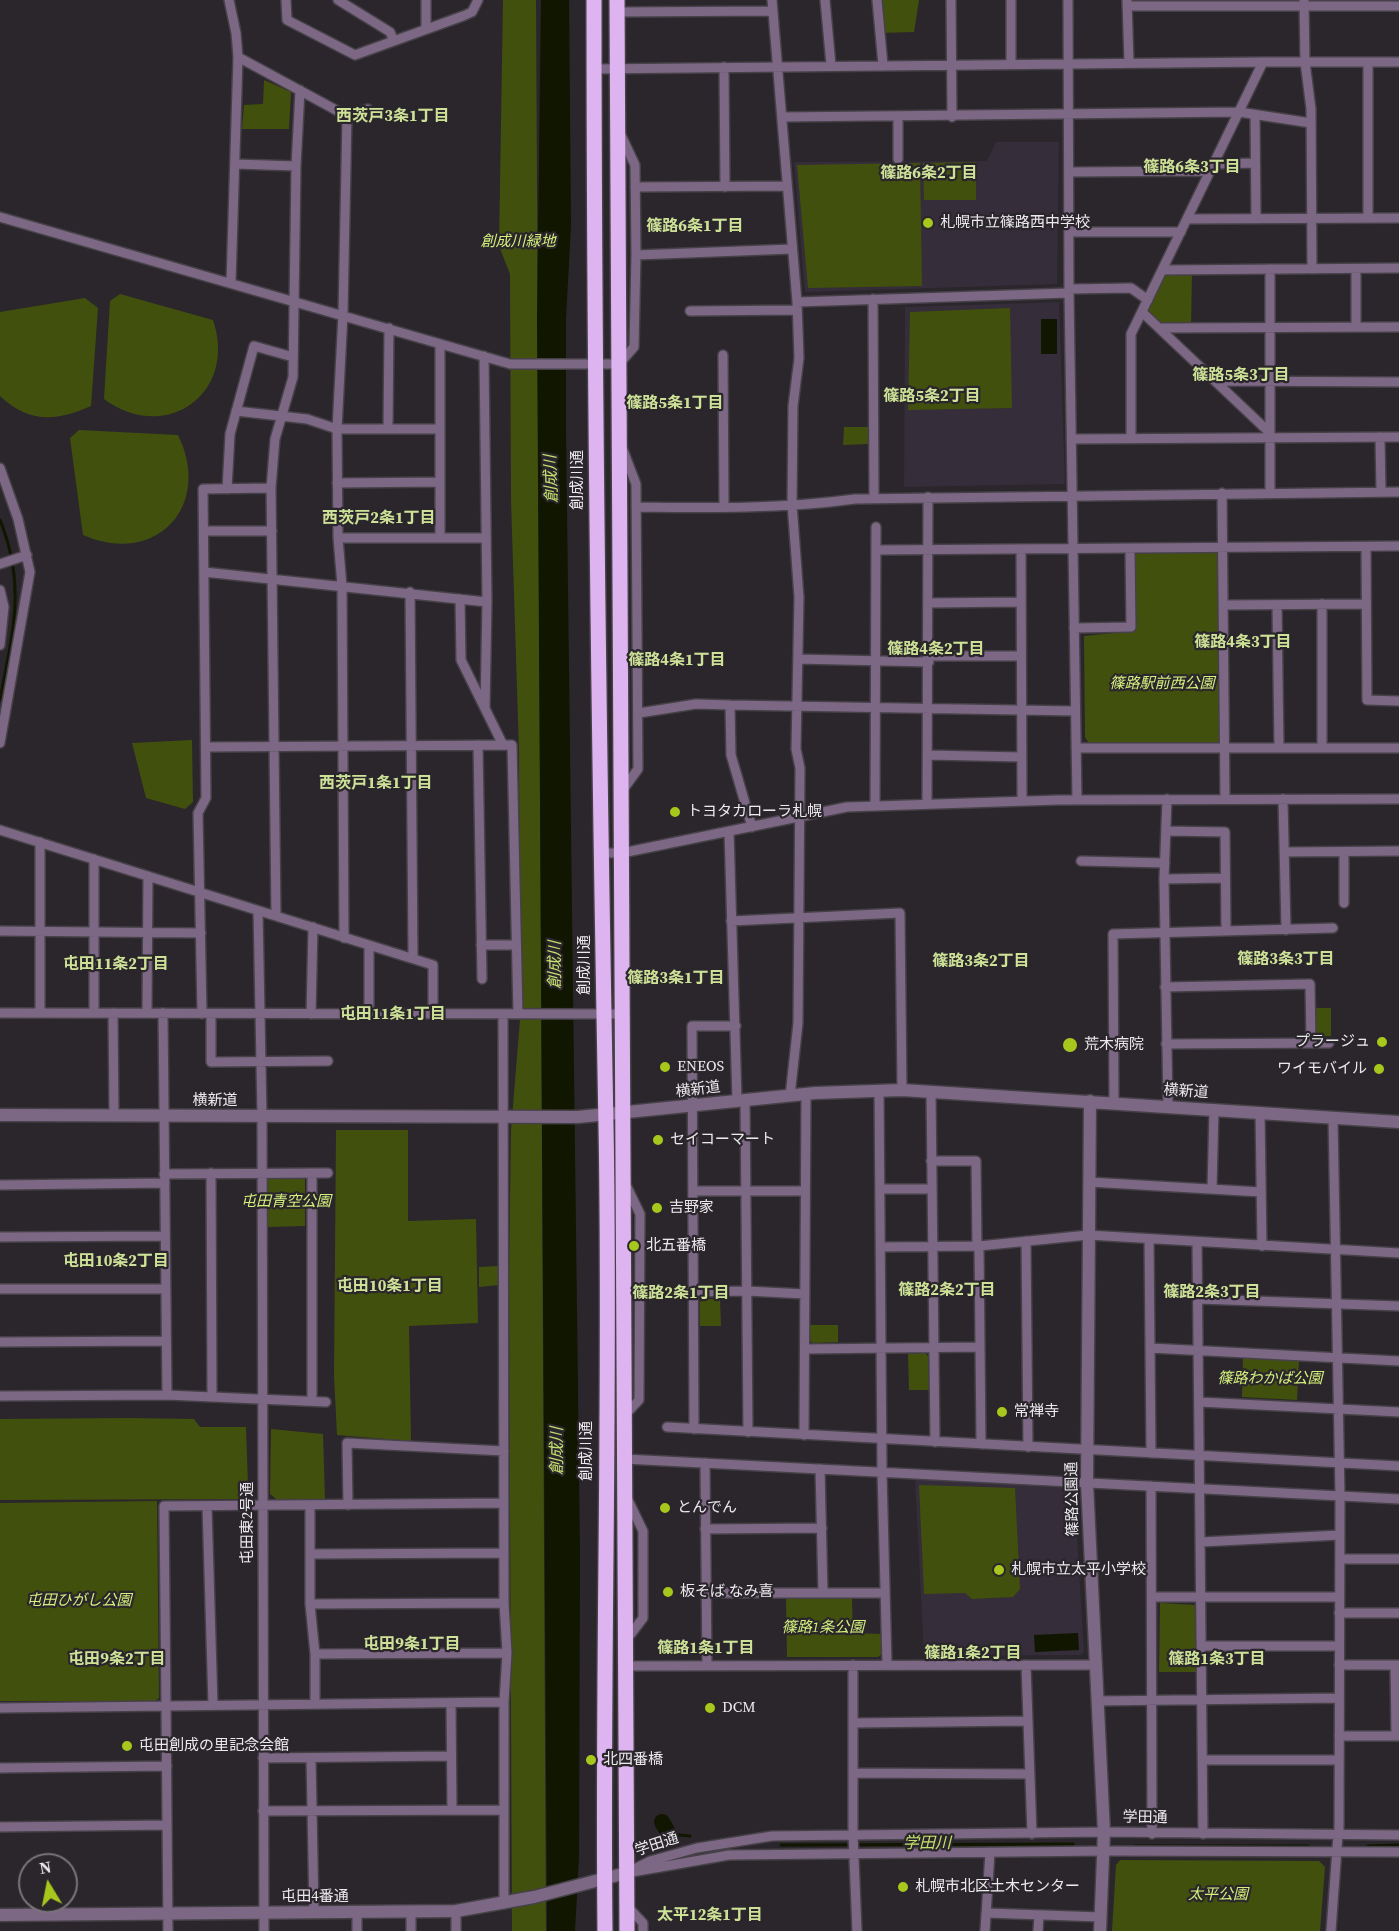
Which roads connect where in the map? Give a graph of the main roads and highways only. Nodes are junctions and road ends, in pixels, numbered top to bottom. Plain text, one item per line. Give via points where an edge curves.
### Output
1 (594, 0) edge
2 (617, 6) edge
3 (597, 693) junction
4 (621, 693) junction
5 (605, 1931) edge
6 (627, 1931) edge

1 - 3 highway, 創成川通 via 589,364
2 - 4 highway
3 - 4 highway
3 - 5 highway, 創成川通 via 606,1115
4 - 6 highway

